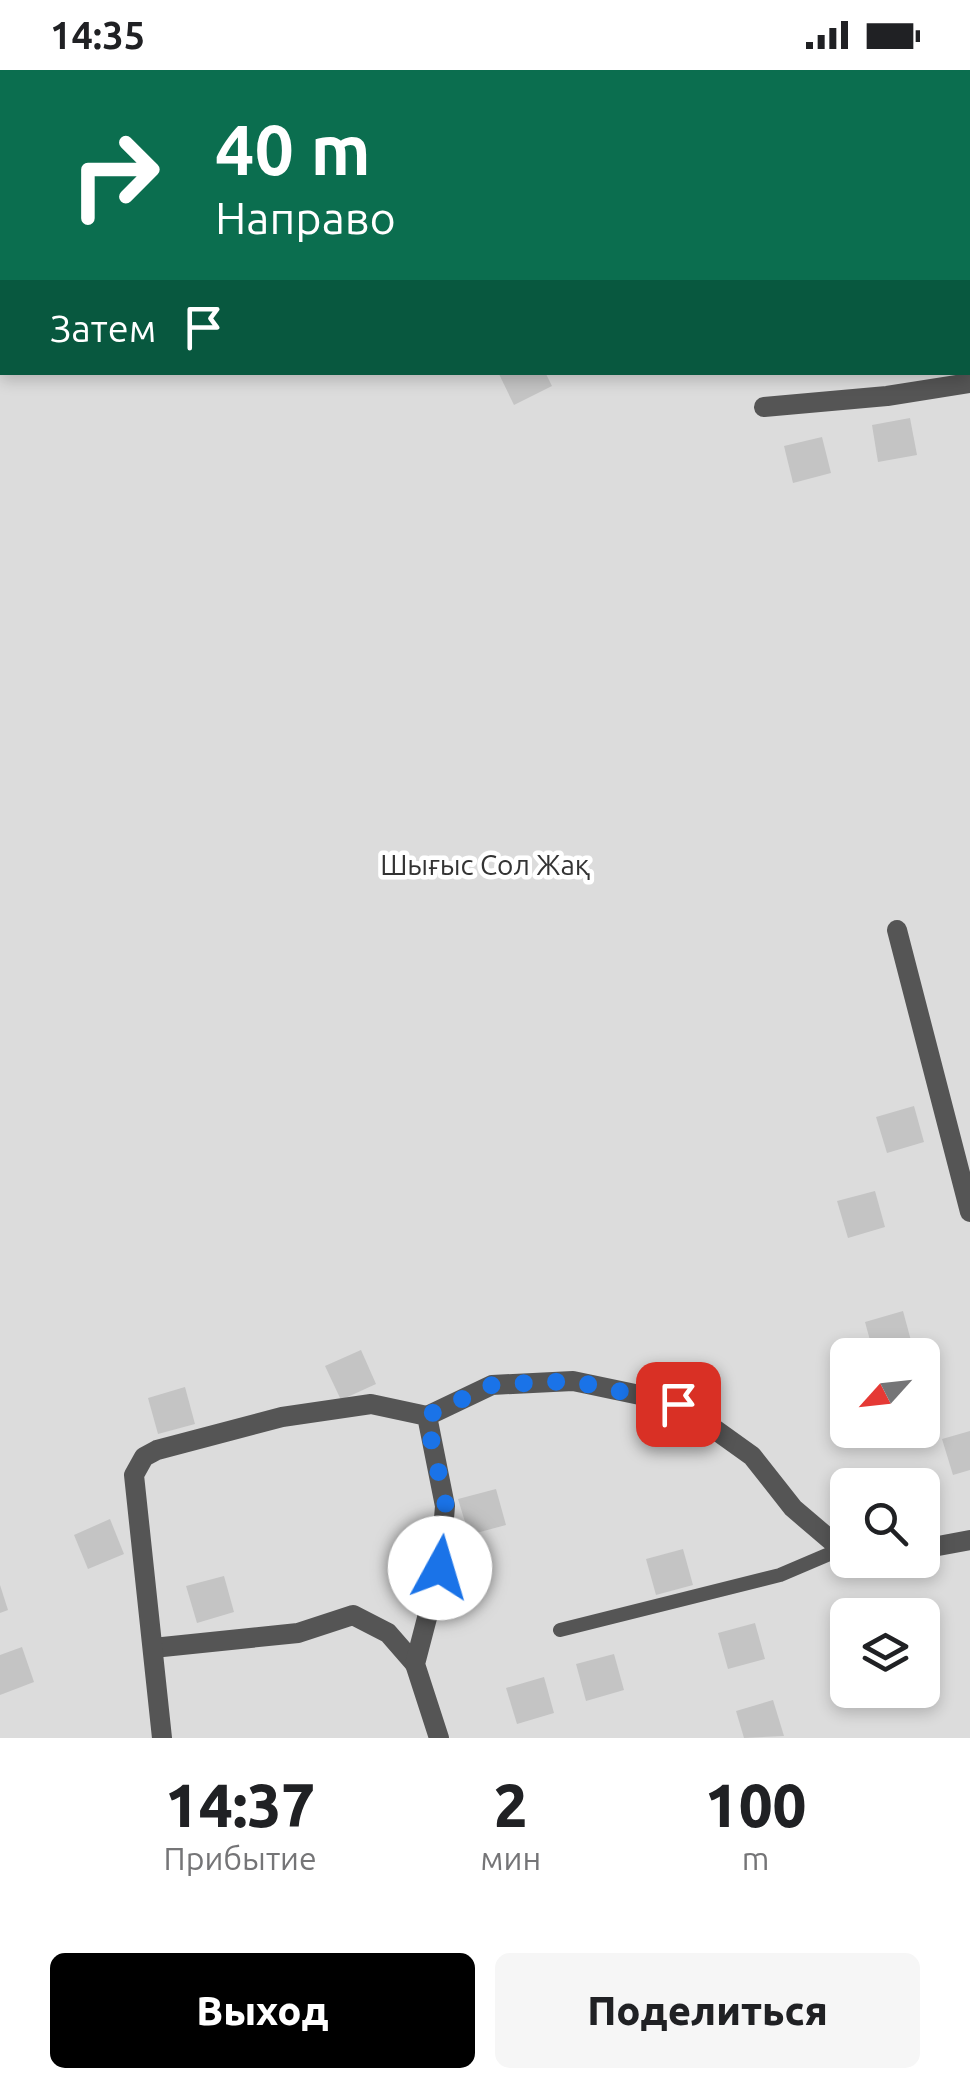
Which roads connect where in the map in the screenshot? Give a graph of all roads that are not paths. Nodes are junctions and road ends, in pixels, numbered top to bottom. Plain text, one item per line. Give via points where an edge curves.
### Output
1 (970, 383) edge
2 (764, 406) dead end
3 (897, 930) dead end
4 (970, 1212) edge
5 (426, 1416) junction
6 (830, 1538) edge
7 (970, 1540) edge
8 (940, 1546) edge
9 (830, 1555) edge
10 (560, 1630) dead end
11 (154, 1648) junction
12 (414, 1664) junction
13 (162, 1738) edge
14 (439, 1738) edge

1 - 2 street
3 - 4 street
5 - 6 street via 492,1385 573,1381 678,1404 752,1456 793,1508
5 - 11 street via 371,1404 282,1417 144,1457 134,1475
5 - 12 street via 446,1506 440,1568
7 - 8 street
9 - 10 lane via 780,1575
11 - 12 street via 298,1632 352,1615 388,1633
11 - 13 street
12 - 14 street

